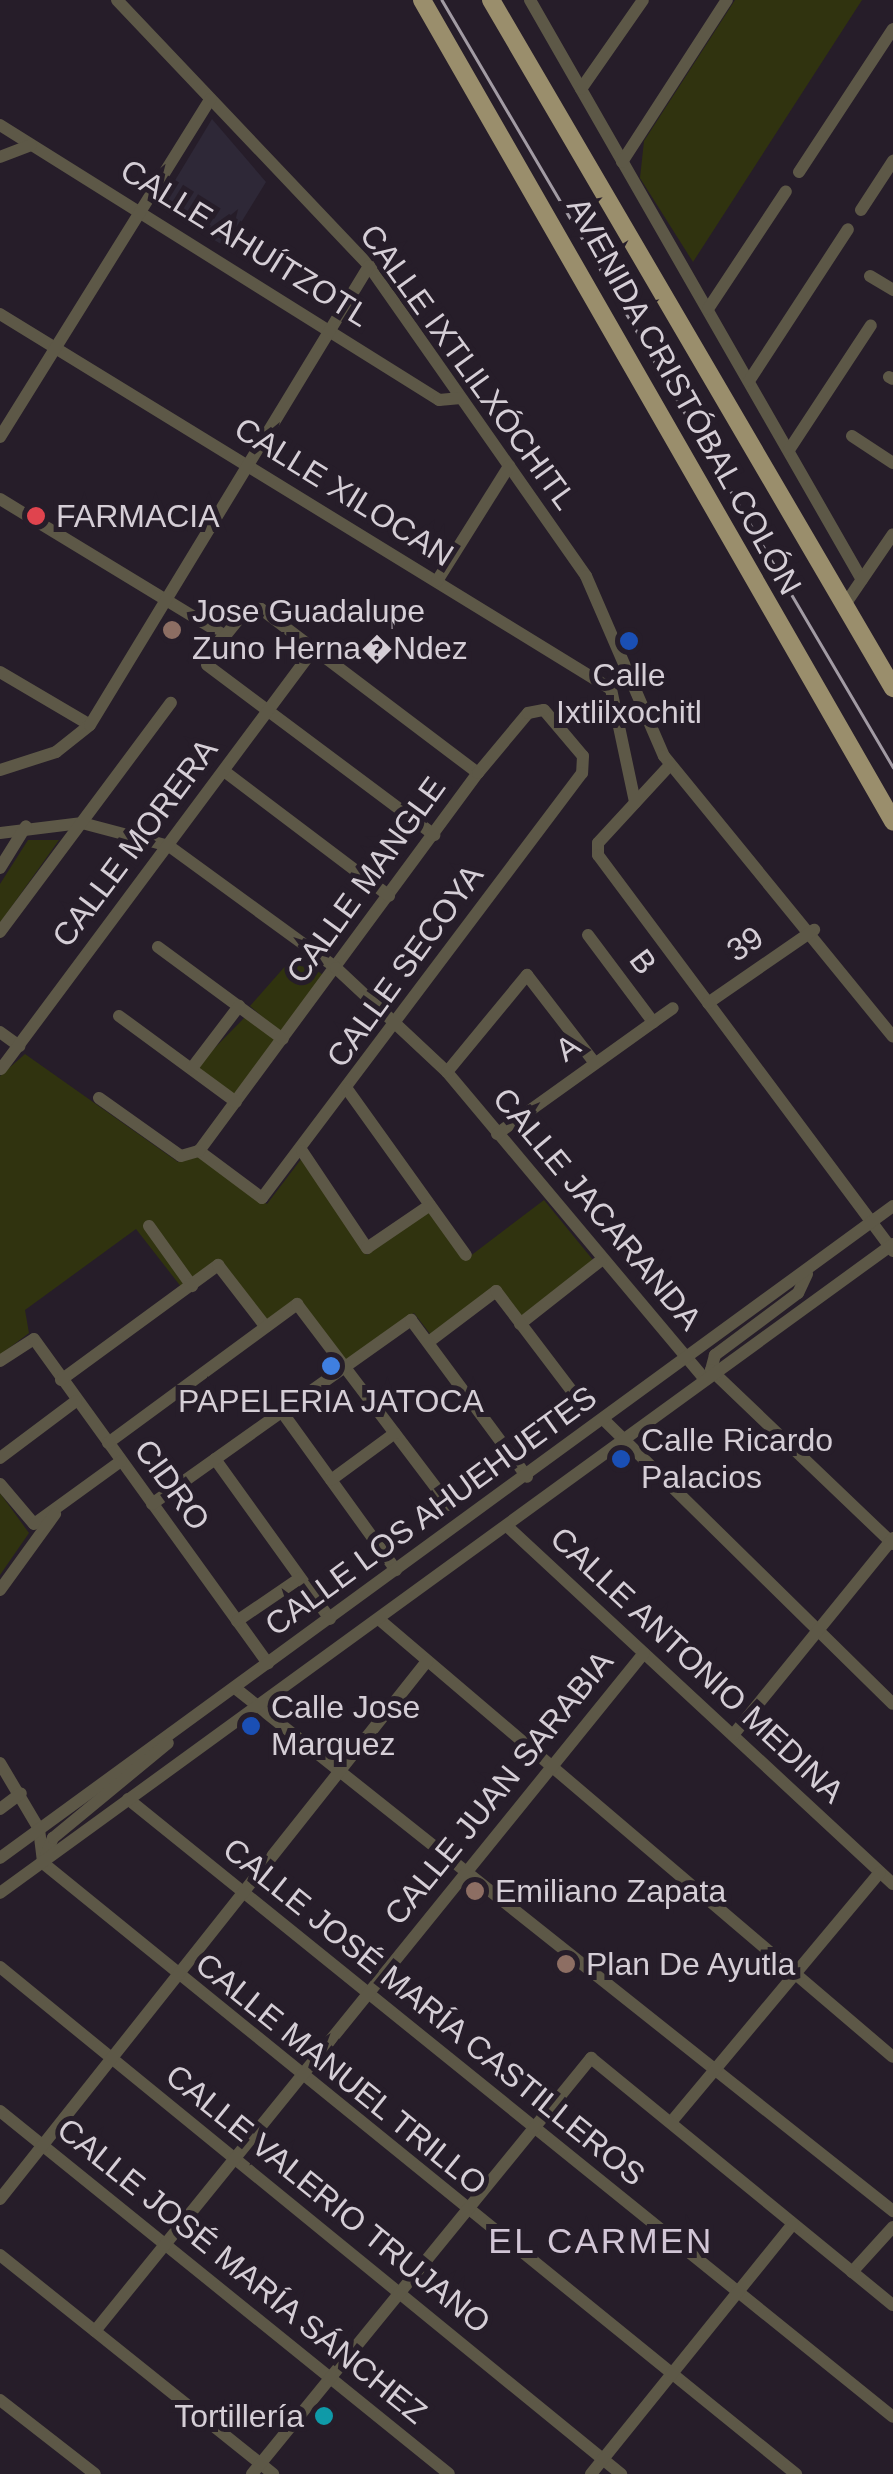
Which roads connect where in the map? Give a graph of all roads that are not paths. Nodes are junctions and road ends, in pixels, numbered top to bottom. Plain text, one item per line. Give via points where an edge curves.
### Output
1 (117, 0) edge
2 (422, 0) edge
3 (491, 0) edge
4 (530, 0) edge
5 (642, 0) edge
6 (728, 0) edge
7 (893, 29) edge
8 (581, 89) junction
9 (210, 99) junction
10 (0, 125) edge
11 (31, 145) junction
12 (0, 157) edge
13 (893, 160) edge
14 (622, 162) junction
15 (799, 172) dead end
16 (786, 191) dead end
17 (141, 210) junction
18 (861, 210) dead end
19 (848, 229) dead end
20 (369, 266) junction
21 (870, 276) dead end
22 (893, 290) edge
23 (708, 309) junction
24 (0, 314) edge
25 (330, 325) junction
26 (871, 326) dead end
27 (56, 346) junction
28 (749, 381) junction
29 (461, 398) junction
30 (852, 436) dead end
31 (0, 437) edge
32 (790, 450) junction
33 (246, 463) junction
34 (893, 463) edge
35 (509, 466) junction
36 (0, 499) edge
37 (893, 534) edge
38 (862, 580) junction
39 (437, 581) junction
40 (163, 600) junction
41 (846, 603) junction
42 (313, 650) junction
43 (207, 665) dead end
44 (0, 672) edge
45 (893, 688) edge
46 (170, 702) dead end
47 (269, 710) junction
48 (90, 725) junction
49 (586, 764) joint
50 (670, 765) junction
51 (0, 770) edge
52 (224, 772) junction
53 (478, 774) junction
54 (635, 802) junction
55 (893, 822) edge
56 (82, 823) junction
57 (26, 826) junction
58 (0, 833) edge
59 (434, 835) junction
60 (168, 846) junction
61 (0, 868) edge
62 (389, 896) junction
63 (814, 930) junction
64 (0, 932) edge
65 (588, 934) dead end
66 (158, 948) dead end
67 (336, 968) junction
68 (708, 1003) junction
69 (240, 1006) junction
70 (673, 1008) dead end
71 (119, 1016) dead end
72 (399, 1020) junction
73 (653, 1022) junction
74 (0, 1032) edge
75 (893, 1037) edge
76 (283, 1039) junction
77 (18, 1046) junction
78 (594, 1062) junction
79 (192, 1068) junction
80 (1, 1069) edge
81 (447, 1072) junction
82 (348, 1089) junction
83 (99, 1098) dead end
84 (236, 1102) junction
85 (497, 1134) junction
86 (199, 1151) junction
87 (302, 1151) junction
88 (430, 1205) junction
89 (893, 1206) edge
90 (872, 1222) junction
91 (149, 1226) dead end
92 (892, 1247) edge
93 (466, 1255) dead end
94 (600, 1262) junction
95 (808, 1270) junction
96 (192, 1286) junction
97 (520, 1324) junction
98 (266, 1327) junction
99 (430, 1341) junction
100 (688, 1360) junction
101 (0, 1361) edge
102 (345, 1367) junction
103 (709, 1378) junction
104 (61, 1380) junction
105 (76, 1401) junction
106 (581, 1403) dead end
107 (282, 1412) junction
108 (604, 1420) junction
109 (395, 1433) junction
110 (624, 1441) junction
111 (108, 1443) junction
112 (0, 1458) edge
113 (215, 1459) junction
114 (121, 1461) junction
115 (527, 1476) junction
116 (331, 1480) junction
117 (0, 1484) edge
118 (61, 1503) junction
119 (152, 1504) junction
120 (449, 1505) dead end
121 (508, 1526) junction
122 (892, 1541) edge
123 (396, 1570) junction
124 (300, 1578) junction
125 (0, 1590) edge
126 (330, 1619) junction
127 (237, 1621) junction
128 (381, 1621) junction
129 (818, 1631) junction
130 (644, 1653) junction
131 (427, 1661) junction
132 (268, 1663) junction
133 (234, 1688) junction
134 (893, 1704) edge
135 (257, 1706) junction
136 (733, 1735) junction
137 (172, 1736) junction
138 (0, 1763) edge
139 (551, 1766) junction
140 (336, 1768) junction
141 (21, 1793) junction
142 (128, 1799) junction
143 (0, 1809) edge
144 (38, 1829) junction
145 (0, 1858) edge
146 (43, 1863) junction
147 (463, 1872) junction
148 (880, 1872) junction
149 (893, 1884) edge
150 (242, 1892) junction
151 (0, 1893) edge
152 (0, 1968) edge
153 (796, 1974) junction
154 (176, 1976) junction
155 (368, 1992) junction
156 (893, 2057) edge
157 (112, 2058) junction
158 (719, 2067) junction
159 (298, 2077) junction
160 (0, 2110) edge
161 (672, 2121) junction
162 (532, 2126) junction
163 (43, 2145) junction
164 (233, 2157) junction
165 (0, 2200) edge
166 (465, 2209) junction
167 (893, 2211) edge
168 (793, 2224) junction
169 (893, 2227) edge
170 (164, 2244) junction
171 (0, 2254) edge
172 (852, 2272) junction
173 (398, 2292) junction
174 (738, 2293) junction
175 (893, 2305) edge
176 (95, 2331) junction
177 (672, 2375) junction
178 (329, 2377) junction
179 (0, 2400) edge
180 (893, 2417) edge
181 (603, 2459) junction
182 (256, 2469) edge
183 (95, 2474) edge
184 (273, 2474) edge
185 (449, 2474) edge
186 (591, 2474) edge
187 (621, 2474) edge
188 (796, 2474) edge

1 - 9 street, CALLE IXTLILXÓCHITL
2 - 55 main road, AVENIDA CRISTÓBAL COLÓN
3 - 41 main road, AVENIDA CRISTÓBAL COLÓN
4 - 8 street
5 - 8 street
6 - 14 street
7 - 15 street
8 - 14 street
9 - 17 street
9 - 20 street, CALLE IXTLILXÓCHITL
10 - 11 street, CALLE AHUÍTZOTL
11 - 12 street
11 - 17 street, CALLE AHUÍTZOTL
13 - 18 street
14 - 23 street
16 - 23 street
17 - 25 street, CALLE AHUÍTZOTL
17 - 27 street
19 - 28 street
20 - 25 street
20 - 29 street, CALLE IXTLILXÓCHITL
21 - 22 street
23 - 28 street
24 - 27 street, CALLE XILOCAN
25 - 29 street, CALLE AHUÍTZOTL via 439,400
25 - 33 street
26 - 32 street
27 - 31 street
27 - 33 street, CALLE XILOCAN
28 - 32 street
29 - 35 street, CALLE IXTLILXÓCHITL
30 - 34 street
32 - 38 street
33 - 39 street, CALLE XILOCAN
33 - 40 street
35 - 39 street
35 - 50 street, CALLE IXTLILXÓCHITL via 586,576
36 - 40 street
37 - 38 street
38 - 41 street
39 - 54 street, CALLE XILOCAN via 611,689
40 - 42 street via 225,636 252,606
40 - 48 street
41 - 45 main road, AVENIDA CRISTÓBAL COLÓN
42 - 47 street, CALLE MORERA
42 - 53 street
43 - 47 street
44 - 48 street
46 - 56 street
47 - 52 street, CALLE MORERA
47 - 59 street
48 - 51 street via 56,752
49 - 53 street, CALLE MANGLE via 536,709
49 - 72 street, CALLE SECOYA
50 - 54 street
50 - 63 street, CALLE IXTLILXÓCHITL
52 - 60 street, CALLE MORERA
52 - 62 street
53 - 59 street, CALLE MANGLE
54 - 68 street via 596,850
56 - 57 street, CALLE JACARANDA
56 - 60 street, CALLE JACARANDA
56 - 64 street
57 - 58 street, CALLE JACARANDA
57 - 61 street
59 - 62 street, CALLE MANGLE
60 - 67 street, CALLE JACARANDA
60 - 77 street, CALLE MORERA
62 - 67 street, CALLE MANGLE
63 - 68 street, 39
63 - 75 street, CALLE IXTLILXÓCHITL
65 - 73 street, B
66 - 69 street
67 - 72 street, CALLE JACARANDA
67 - 76 street, CALLE MANGLE
68 - 90 street
69 - 76 street
69 - 79 street
70 - 73 street, A
71 - 79 street
72 - 81 street, CALLE JACARANDA
72 - 82 street, CALLE SECOYA
73 - 78 street, A
74 - 77 street
76 - 84 street, CALLE MANGLE
77 - 80 street, CALLE MORERA
78 - 81 street via 527,976
78 - 85 street, A
79 - 84 street
81 - 85 street, CALLE JACARANDA
82 - 87 street, CALLE SECOYA
82 - 88 street
83 - 86 street via 181,1156
84 - 86 street, CALLE MANGLE
85 - 94 street, CALLE JACARANDA
86 - 87 street, CALLE SECOYA via 266,1199
87 - 88 street via 368,1248
88 - 93 street
89 - 90 street, CALLE LOS AHUEHUETES
90 - 92 street
90 - 95 street, CALLE LOS AHUEHUETES
91 - 96 street
92 - 103 street, CALLE LOS AHUEHUETES
94 - 97 street
94 - 100 street, CALLE JACARANDA
95 - 100 street, CALLE LOS AHUEHUETES
95 - 103 street via 798,1293 715,1355
96 - 98 street via 221,1265
96 - 104 street
97 - 99 street via 496,1291
97 - 106 street
98 - 102 street via 297,1304
98 - 111 street
99 - 102 street via 414,1320
99 - 115 street
100 - 103 street, CALLE JACARANDA
100 - 108 street, CALLE LOS AHUEHUETES
101 - 104 street, CIDRO via 32,1338
102 - 107 street
102 - 109 street
103 - 110 street, CALLE LOS AHUEHUETES
103 - 122 street, CALLE JACARANDA
104 - 105 street, CIDRO
105 - 111 street, CIDRO
105 - 112 street
107 - 113 street
107 - 116 street
108 - 110 street
108 - 115 street, CALLE LOS AHUEHUETES
109 - 116 street
109 - 120 street
110 - 121 street, CALLE LOS AHUEHUETES
110 - 129 street
111 - 114 street, CIDRO
113 - 119 street
113 - 124 street
114 - 118 street
114 - 119 street, CIDRO
115 - 123 street, CALLE LOS AHUEHUETES
116 - 123 street
117 - 118 street via 32,1524
118 - 125 street
119 - 127 street, CIDRO
121 - 128 street, CALLE LOS AHUEHUETES
121 - 130 street, CALLE ANTONIO MEDINA
122 - 129 street
123 - 126 street, CALLE LOS AHUEHUETES
124 - 126 street
124 - 127 street
126 - 132 street, CALLE LOS AHUEHUETES
127 - 132 street, CIDRO
128 - 131 street
128 - 135 street, CALLE LOS AHUEHUETES
129 - 134 street
129 - 136 street
130 - 136 street, CALLE ANTONIO MEDINA
130 - 139 street, CALLE JUAN SARABIA
131 - 139 street
131 - 140 street
132 - 133 street, CALLE LOS AHUEHUETES
133 - 135 street
133 - 137 street, CALLE LOS AHUEHUETES
135 - 140 street
135 - 142 street, CALLE LOS AHUEHUETES
136 - 148 street, CALLE ANTONIO MEDINA
137 - 144 street, CALLE LOS AHUEHUETES
137 - 146 street via 160,1756 52,1838
138 - 141 street
139 - 147 street, CALLE JUAN SARABIA
139 - 153 street
140 - 147 street
140 - 150 street
141 - 143 street
141 - 144 street
142 - 146 street, CALLE LOS AHUEHUETES
142 - 150 street, CALLE JOSÉ MARÍA CASTILLEROS
144 - 145 street, CALLE LOS AHUEHUETES
144 - 146 street
146 - 151 street, CALLE LOS AHUEHUETES
146 - 154 street, CALLE MANUEL TRILLO
147 - 155 street, CALLE JUAN SARABIA
147 - 158 street
148 - 149 street, CALLE ANTONIO MEDINA
148 - 153 street
150 - 154 street
150 - 155 street, CALLE JOSÉ MARÍA CASTILLEROS
152 - 157 street, CALLE VALERIO TRUJANO
153 - 156 street
153 - 158 street
154 - 157 street
154 - 159 street, CALLE MANUEL TRILLO
155 - 159 street, CALLE JUAN SARABIA
155 - 162 street, CALLE JOSÉ MARÍA CASTILLEROS
157 - 163 street
157 - 164 street, CALLE VALERIO TRUJANO
158 - 161 street
158 - 167 street
159 - 164 street, CALLE JUAN SARABIA
159 - 166 street, CALLE MANUEL TRILLO
160 - 163 street, CALLE JOSÉ MARÍA SÁNCHEZ
161 - 162 street via 591,2058
161 - 168 street
162 - 166 street
162 - 174 street, CALLE JOSÉ MARÍA CASTILLEROS
163 - 165 street
163 - 170 street, CALLE JOSÉ MARÍA SÁNCHEZ
164 - 170 street, CALLE JUAN SARABIA
164 - 173 street, CALLE VALERIO TRUJANO
166 - 173 street
166 - 177 street, CALLE MANUEL TRILLO
168 - 172 street
168 - 174 street
169 - 172 street
170 - 176 street, CALLE JUAN SARABIA
170 - 178 street, CALLE JOSÉ MARÍA SÁNCHEZ
171 - 176 street
172 - 175 street
173 - 178 street
173 - 181 street, CALLE VALERIO TRUJANO
174 - 177 street
174 - 180 street, CALLE JOSÉ MARÍA CASTILLEROS
176 - 182 street
177 - 181 street
177 - 188 street, CALLE MANUEL TRILLO
178 - 182 street
178 - 185 street, CALLE JOSÉ MARÍA SÁNCHEZ
179 - 183 street
181 - 186 street
181 - 187 street, CALLE VALERIO TRUJANO
182 - 184 street

